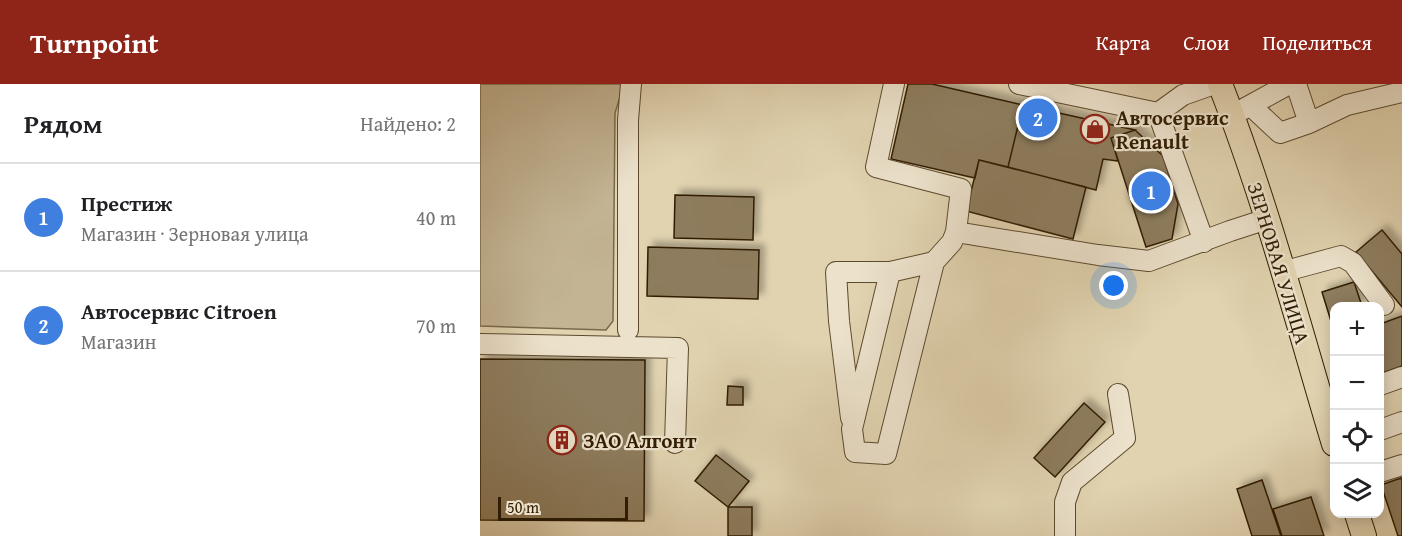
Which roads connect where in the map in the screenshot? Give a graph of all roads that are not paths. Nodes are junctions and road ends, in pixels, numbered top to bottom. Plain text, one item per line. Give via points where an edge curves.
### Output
1 (631, 84) edge
2 (894, 84) edge
3 (1018, 84) edge
4 (1214, 84) edge
5 (1220, 84) edge
6 (1289, 84) edge
7 (1296, 84) edge
8 (1402, 92) edge
9 (1242, 110) junction
10 (1158, 113) junction
11 (1309, 123) junction
12 (1267, 219) junction
13 (957, 232) junction
14 (1204, 242) junction
15 (934, 262) junction
16 (890, 272) junction
17 (1282, 272) junction
18 (1382, 302) edge
19 (628, 330) dead end
20 (480, 344) edge
21 (1402, 377) edge
22 (1384, 384) edge
23 (1118, 394) dead end
24 (1329, 405) edge
25 (1402, 422) edge
26 (852, 429) junction
27 (1384, 429) edge
28 (675, 442) dead end
29 (1402, 465) edge
30 (1384, 471) edge
31 (1359, 518) edge
32 (1065, 536) edge
33 (1364, 536) edge

1 - 19 lane
2 - 13 lane via 876,167 961,189
3 - 10 lane
4 - 10 lane via 1183,95
5 - 9 main road, ЗЕРНОВАЯ УЛИЦА
6 - 9 lane
7 - 11 lane
8 - 11 lane via 1347,105
9 - 11 lane via 1280,133
9 - 12 main road, ЗЕРНОВАЯ УЛИЦА
10 - 14 lane
12 - 14 lane
12 - 17 main road, ЗЕРНОВАЯ УЛИЦА
13 - 14 lane via 1149,261
13 - 15 lane
15 - 16 lane
15 - 26 lane via 886,454 855,452
16 - 26 lane
16 - 26 lane via 836,272
17 - 18 lane via 1341,256 1353,263
17 - 24 main road, ЗЕРНОВАЯ УЛИЦА
20 - 28 lane via 678,348
21 - 22 lane
23 - 32 lane via 1125,438 1072,482 1065,502
25 - 27 lane
29 - 30 lane
31 - 33 main road

